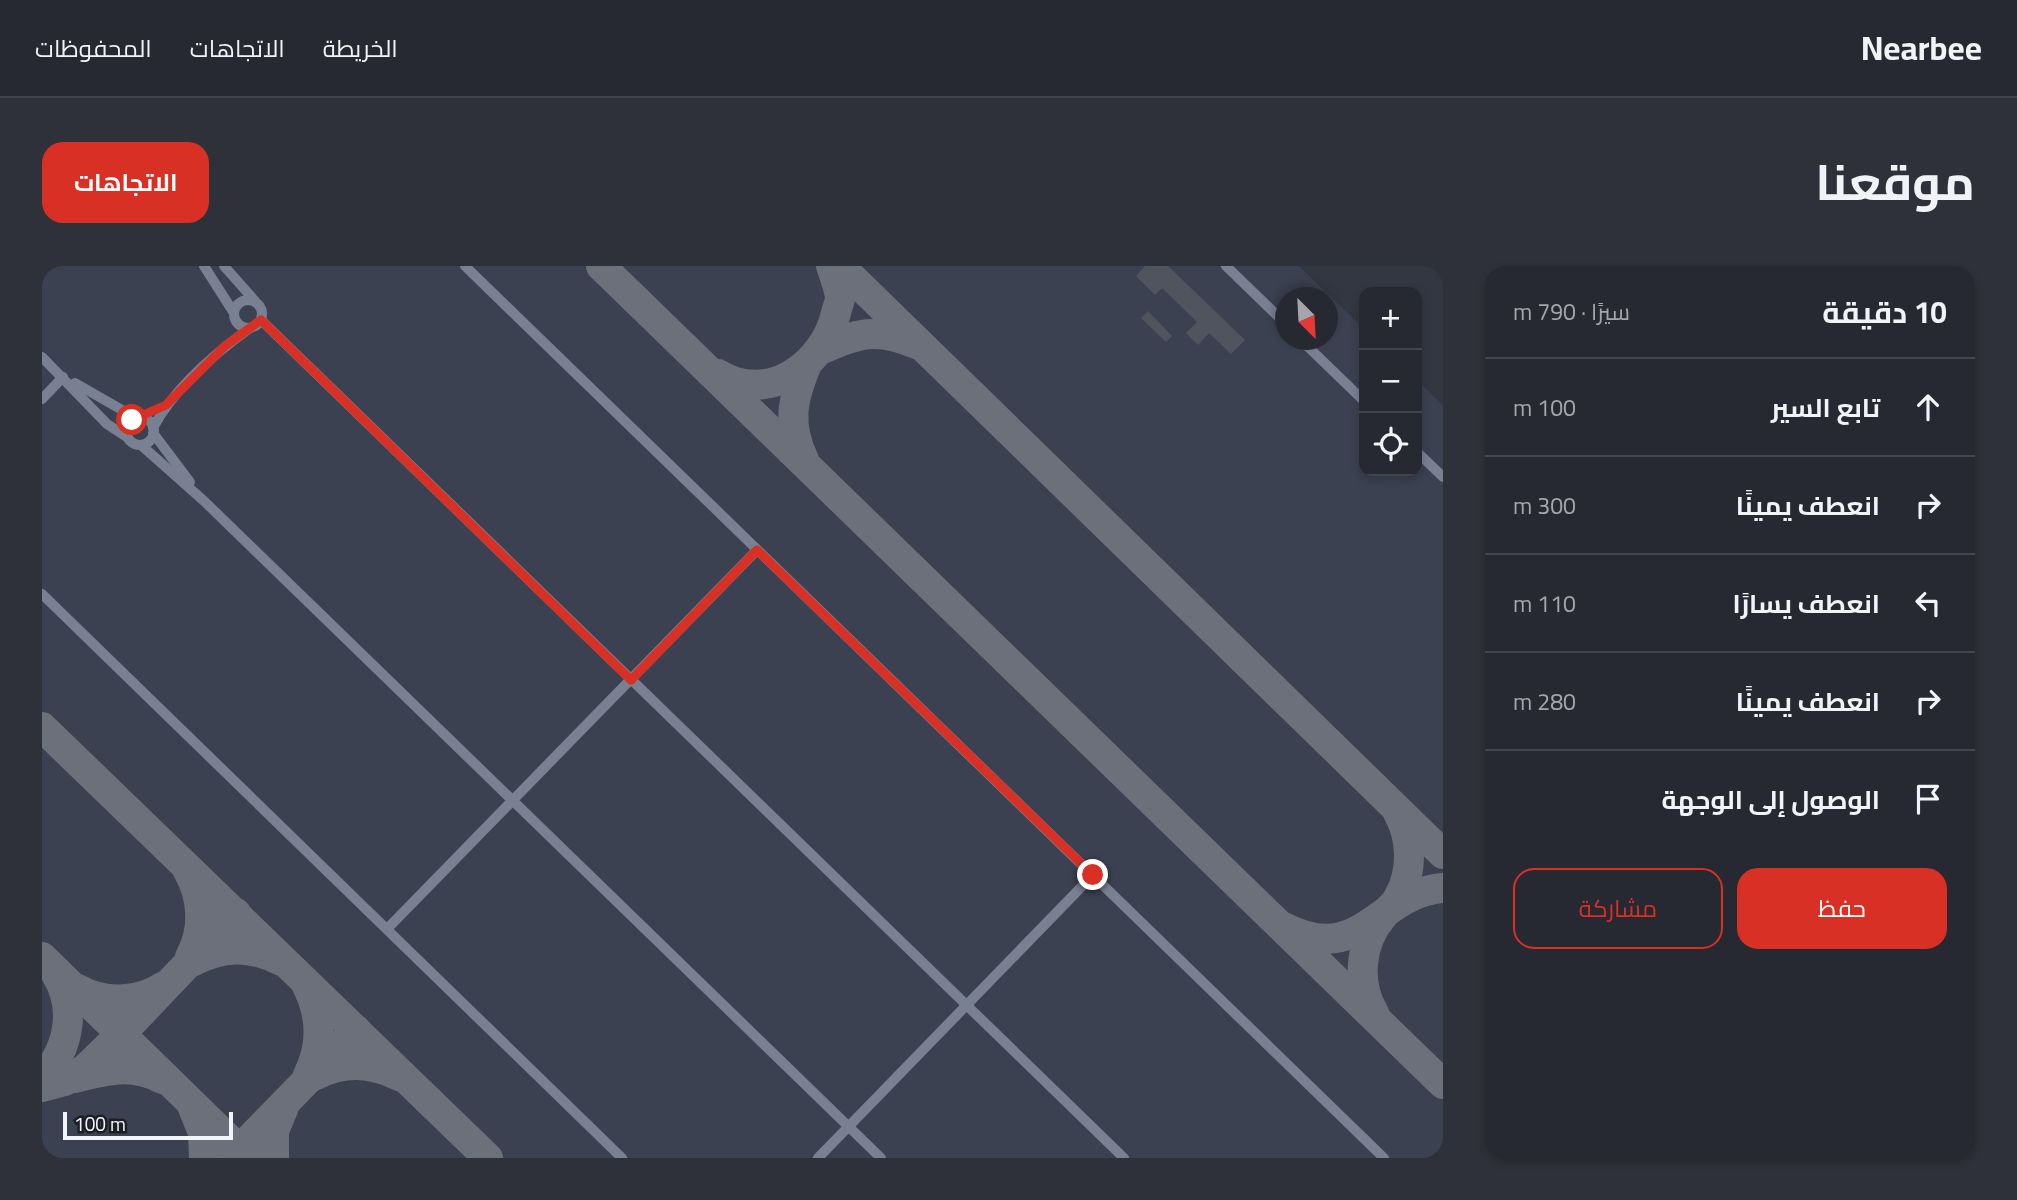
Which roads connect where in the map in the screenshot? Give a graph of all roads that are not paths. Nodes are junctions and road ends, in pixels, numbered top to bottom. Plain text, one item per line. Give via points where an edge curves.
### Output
1 (204, 266) edge
2 (223, 266) edge
3 (465, 266) edge
4 (1226, 266) edge
5 (257, 303) junction
6 (1275, 313) edge
7 (234, 315) junction
8 (261, 320) junction
9 (250, 328) junction
10 (225, 346) junction
11 (1311, 350) edge
12 (42, 357) edge
13 (63, 377) junction
14 (1359, 396) edge
15 (42, 399) edge
16 (166, 405) junction
17 (139, 418) junction
18 (153, 430) junction
19 (127, 438) junction
20 (141, 445) junction
21 (1422, 457) edge
22 (1443, 477) edge
23 (204, 501) junction
24 (757, 550) junction
25 (42, 594) edge
26 (631, 680) junction
27 (513, 800) junction
28 (1093, 875) junction
29 (387, 929) junction
30 (966, 1005) junction
31 (849, 1126) junction
32 (622, 1158) edge
33 (818, 1158) edge
34 (881, 1158) edge
35 (1124, 1158) edge
36 (1384, 1158) edge

1 - 7 lane
2 - 5 lane
3 - 24 lane
4 - 6 lane
5 - 7 lane via 243,301
5 - 8 lane
7 - 9 lane via 240,326
7 - 10 lane
8 - 9 lane
8 - 26 lane
9 - 10 lane
10 - 16 lane
11 - 14 lane
12 - 13 lane
13 - 15 lane
13 - 17 lane
13 - 19 lane via 107,424
16 - 17 lane
16 - 18 lane
17 - 18 lane via 149,421
17 - 19 lane via 128,424
18 - 20 lane via 149,441
18 - 23 lane
19 - 20 lane
20 - 23 lane
21 - 22 lane
23 - 27 lane
24 - 26 lane
24 - 28 lane
25 - 29 lane
26 - 27 lane
26 - 30 lane
27 - 29 lane
27 - 31 lane
28 - 30 lane
28 - 36 lane
29 - 32 lane
30 - 31 lane
30 - 35 lane
31 - 33 lane
31 - 34 lane

